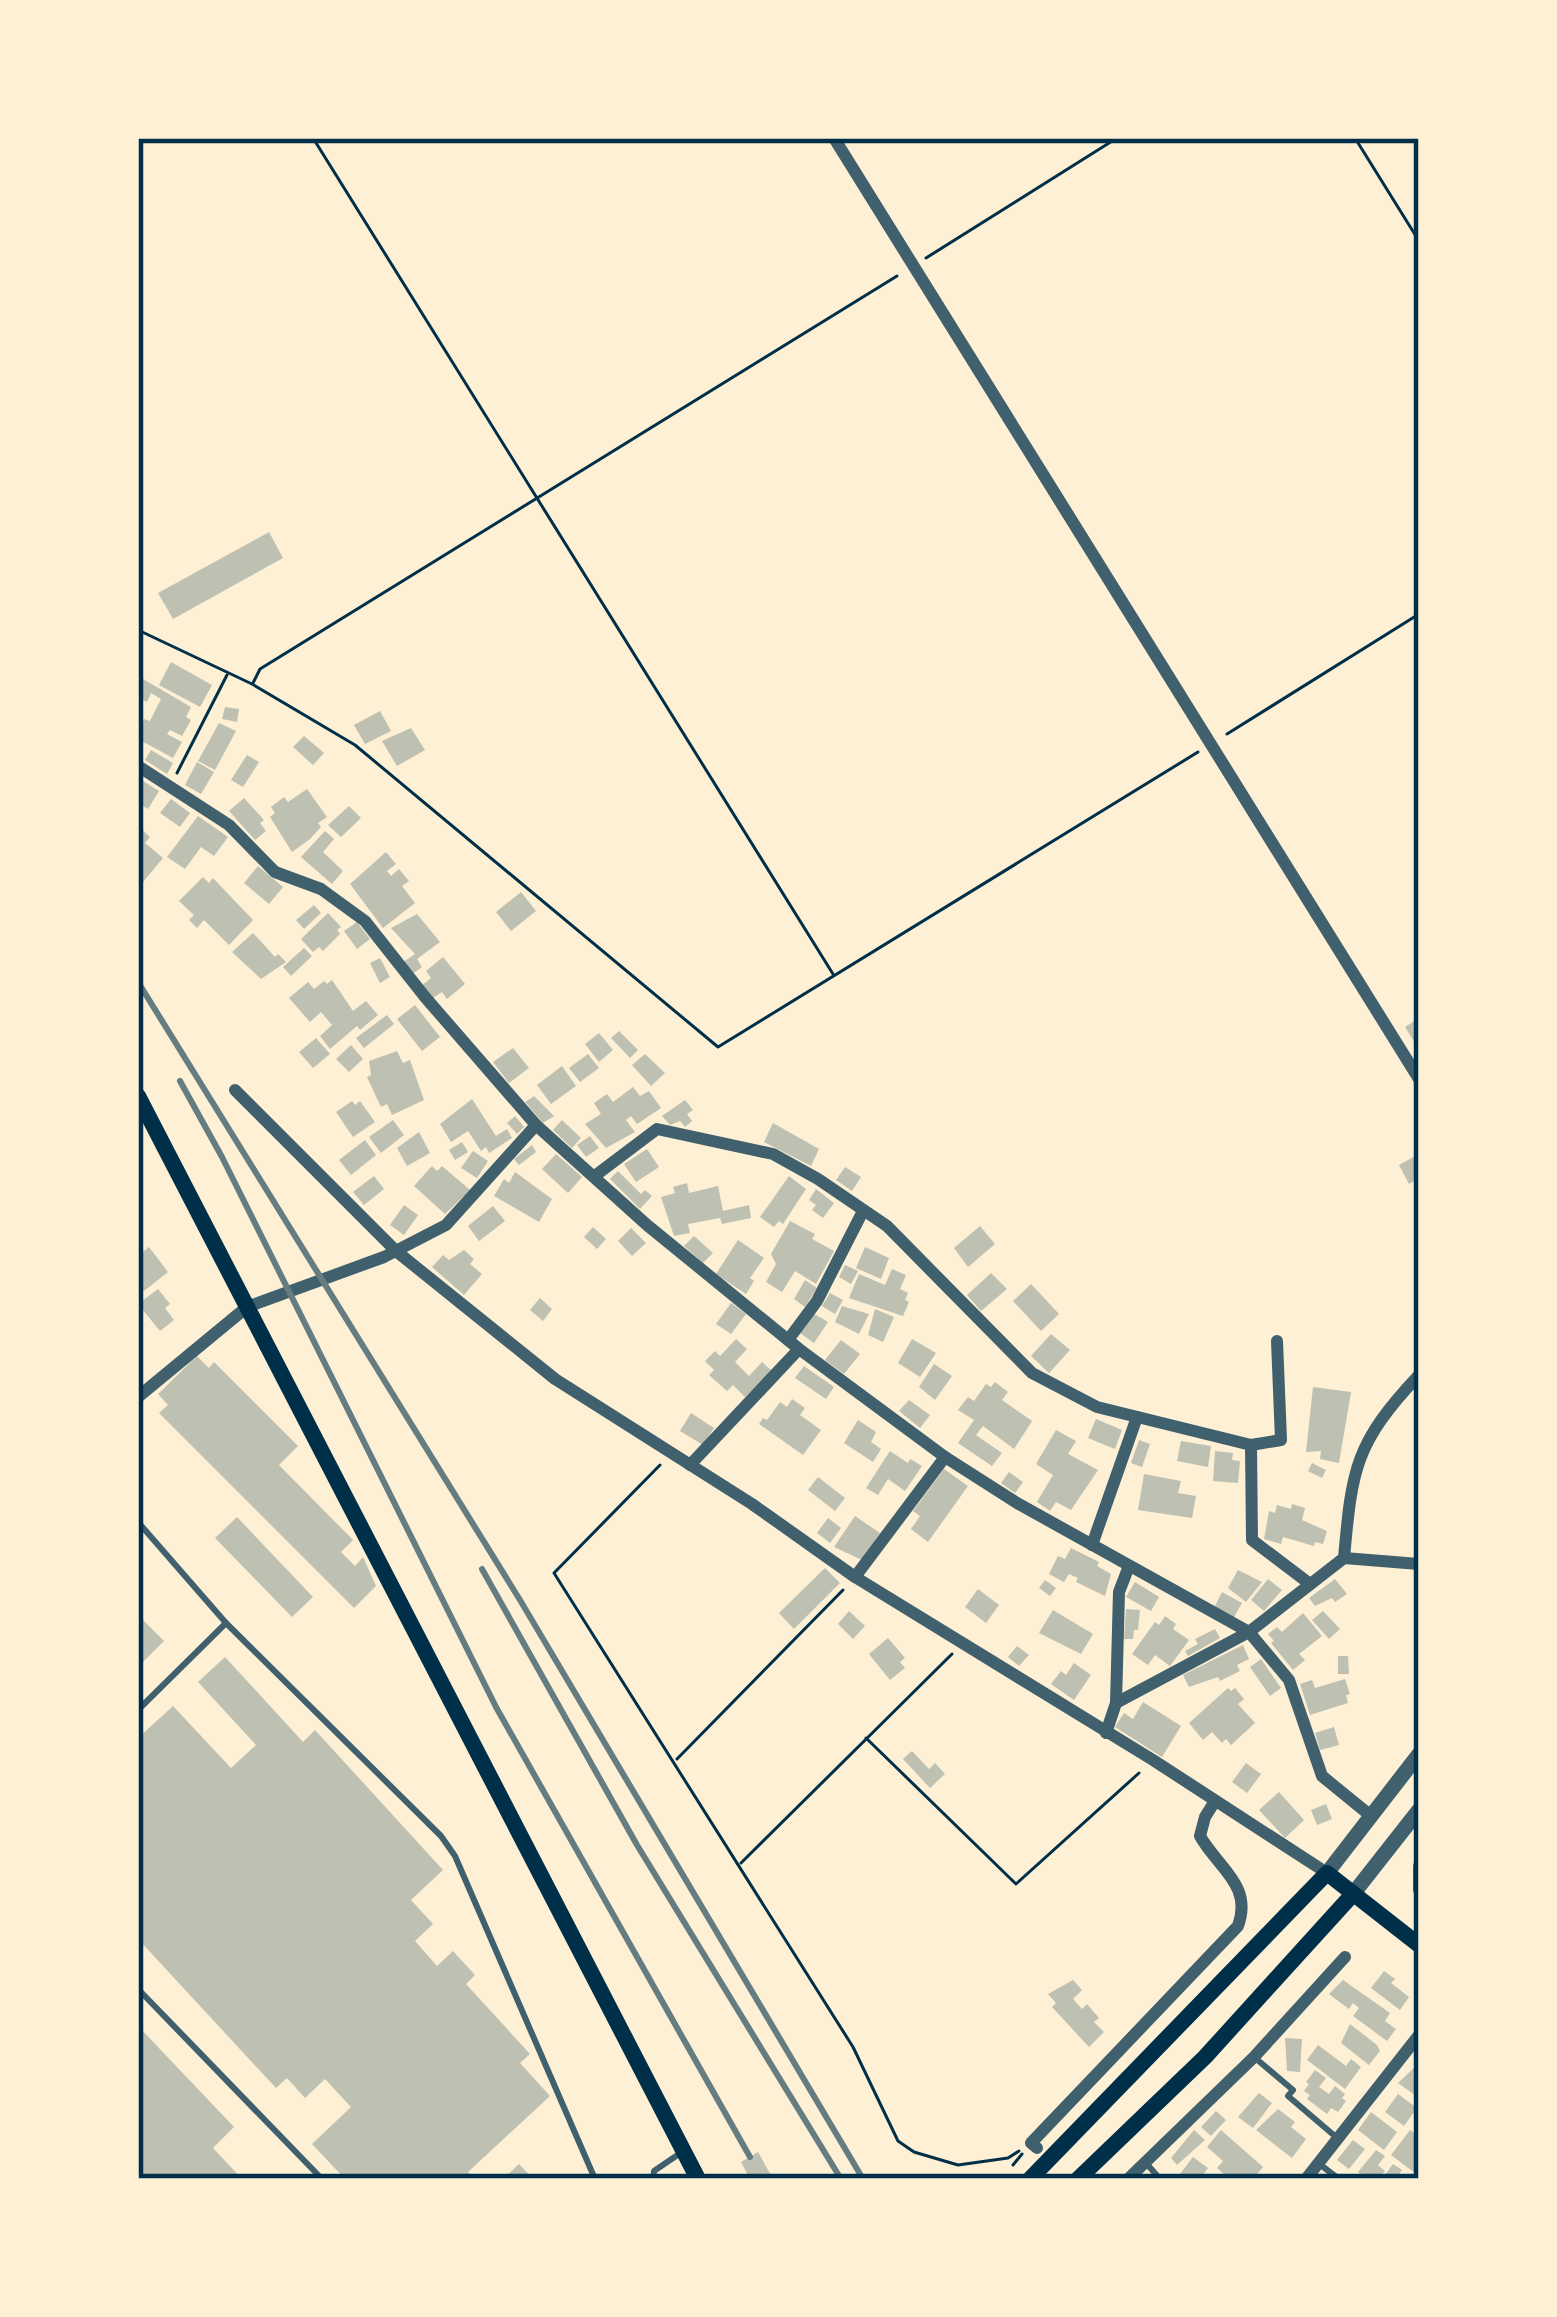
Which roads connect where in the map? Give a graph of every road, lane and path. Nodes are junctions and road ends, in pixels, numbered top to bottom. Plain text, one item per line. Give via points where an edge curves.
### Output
1 (314, 138) edge
2 (834, 138) edge
3 (1118, 138) edge
4 (1355, 138) edge
5 (1419, 241) edge
6 (913, 266) junction
7 (536, 499) junction
8 (1419, 614) edge
9 (138, 630) edge
10 (228, 673) junction
11 (252, 684) junction
12 (1210, 744) junction
13 (138, 766) edge
14 (170, 787) junction
15 (834, 975) junction
16 (1419, 1079) edge
17 (235, 1090) dead end
18 (138, 1096) edge
19 (536, 1125) junction
20 (596, 1175) junction
21 (863, 1211) junction
22 (396, 1251) junction
23 (247, 1306) junction
24 (1277, 1341) dead end
25 (793, 1344) junction
26 (1419, 1375) edge
27 (138, 1397) edge
28 (1137, 1418) junction
29 (1251, 1444) junction
30 (672, 1454) junction
31 (945, 1457) junction
32 (689, 1465) junction
33 (138, 1522) edge
34 (1092, 1545) junction
35 (1344, 1558) junction
36 (1419, 1564) edge
37 (1129, 1566) junction
38 (855, 1577) junction
39 (1310, 1584) junction
40 (226, 1623) junction
41 (1249, 1632) junction
42 (961, 1645) junction
43 (1117, 1703) junction
44 (138, 1710) edge
45 (1106, 1733) junction
46 (866, 1738) junction
47 (1419, 1754) edge
48 (676, 1760) junction
49 (1153, 1760) junction
50 (1215, 1801) junction
51 (1419, 1810) edge
52 (1371, 1816) junction
53 (740, 1864) junction
54 (1419, 1866) edge
55 (1327, 1874) junction
56 (1419, 1890) edge
57 (1353, 1894) junction
58 (1419, 1945) edge
59 (1345, 1957) dead end
60 (138, 1989) edge
61 (1419, 2035) edge
62 (1254, 2057) junction
63 (1338, 2138) junction
64 (1034, 2146) joint
65 (683, 2151) junction
66 (1146, 2163) junction
67 (1318, 2163) junction
68 (322, 2179) edge
69 (595, 2179) edge
70 (653, 2179) edge
71 (698, 2179) edge
72 (1030, 2179) edge
73 (1078, 2179) edge
74 (1128, 2179) edge
75 (1160, 2179) edge
76 (1306, 2179) edge
77 (1339, 2179) edge

1 - 7 path
2 - 6 street
3 - 6 path
4 - 5 path
6 - 7 path
6 - 12 street
7 - 11 path via 260,669
7 - 15 path
8 - 12 path
9 - 10 path
10 - 11 path
10 - 14 path
11 - 15 path via 355,745 718,1047
12 - 15 path
12 - 16 street
13 - 14 street
14 - 19 street via 229,825 275,872 321,889 365,921
17 - 22 street
18 - 23 main road
19 - 20 street
19 - 22 street via 446,1225
20 - 21 street via 657,1129 773,1154
20 - 25 street
21 - 25 street
21 - 28 street via 1032,1373
22 - 23 street
22 - 30 street via 555,1379
23 - 27 street
23 - 65 main road
24 - 29 street via 1281,1440
25 - 31 street
25 - 32 street
26 - 35 street via 1363,1444
28 - 29 street
28 - 34 street
29 - 39 street via 1252,1540
30 - 32 street
30 - 48 path via 554,1573
31 - 34 street
31 - 38 street
32 - 38 street
33 - 40 lane
34 - 37 street
35 - 36 street
35 - 39 street
37 - 41 street
37 - 43 street via 1119,1592
38 - 42 street
38 - 48 path
39 - 41 street
40 - 44 lane
40 - 69 lane via 455,1856
41 - 43 street
41 - 52 street via 1289,1680 1322,1776
42 - 45 street
42 - 46 path
43 - 45 street
45 - 49 street
46 - 49 path via 1016,1884
46 - 53 path
47 - 52 street
48 - 53 path
49 - 50 street
50 - 55 street
50 - 64 street via 1200,1836 1241,1889 1238,1926
51 - 57 street
52 - 55 street
53 - 64 path via 853,2047 898,2141 958,2165
54 - 56 street
55 - 57 main road
55 - 72 main road
57 - 58 main road
57 - 73 main road
59 - 62 street
60 - 68 lane
61 - 63 street
62 - 63 lane
62 - 66 street
63 - 67 street
65 - 70 lane
65 - 71 main road
66 - 74 street
66 - 75 lane
67 - 76 street
67 - 77 lane

